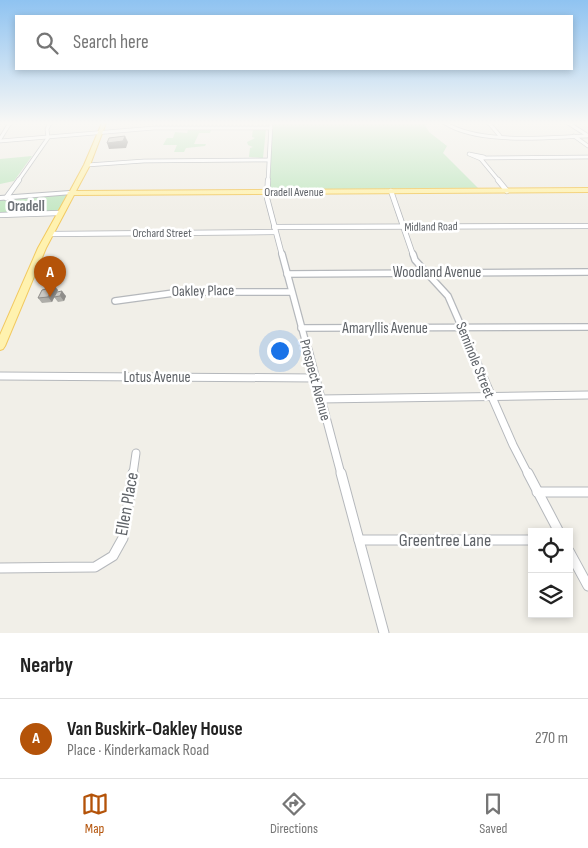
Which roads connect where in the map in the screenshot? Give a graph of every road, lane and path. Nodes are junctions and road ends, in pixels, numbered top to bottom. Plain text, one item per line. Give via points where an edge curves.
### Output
1 (37, 153) edge
2 (92, 153) edge
3 (269, 153) edge
4 (588, 157) edge
5 (268, 160) junction
6 (87, 165) junction
7 (588, 190) edge
8 (391, 191) junction
9 (508, 191) junction
10 (267, 192) junction
11 (70, 193) junction
12 (3, 198) edge
13 (59, 213) junction
14 (0, 215) edge
15 (588, 226) edge
16 (404, 227) junction
17 (275, 230) junction
18 (49, 234) junction
19 (423, 272) junction
20 (588, 272) edge
21 (287, 274) junction
22 (292, 292) junction
23 (115, 301) dead end
24 (588, 327) edge
25 (301, 328) junction
26 (462, 328) junction
27 (0, 346) edge
28 (0, 376) edge
29 (315, 378) junction
30 (588, 394) edge
31 (489, 395) junction
32 (320, 399) junction
33 (136, 453) dead end
34 (537, 492) junction
35 (588, 492) edge
36 (557, 528) edge
37 (359, 540) junction
38 (528, 540) edge
39 (573, 558) edge
40 (0, 568) edge
41 (588, 586) edge
42 (384, 633) edge

1 - 12 street
2 - 6 main road
3 - 5 street, Prospect Avenue
4 - 9 street via 482,158
5 - 6 street
5 - 10 street, Prospect Avenue
6 - 11 main road
7 - 9 main road, Oradell Avenue
8 - 9 main road, Oradell Avenue
8 - 10 main road, Oradell Avenue
8 - 16 street, Seminole Street
10 - 11 main road, Oradell Avenue
10 - 17 street, Prospect Avenue
11 - 12 street, Oradell Avenue
11 - 13 main road
13 - 14 street
13 - 18 main road
15 - 16 street, Midland Road
16 - 17 street, Midland Road
16 - 19 street, Seminole Street via 415,260
17 - 18 street, Orchard Street
17 - 21 street, Prospect Avenue
18 - 27 main road
19 - 20 street, Woodland Avenue
19 - 21 street, Woodland Avenue
19 - 26 street, Seminole Street via 448,296
21 - 22 street, Prospect Avenue
22 - 23 street, Oakley Place via 192,290
22 - 25 street, Prospect Avenue
24 - 26 street, Amaryllis Avenue
25 - 26 street, Amaryllis Avenue
25 - 29 street, Prospect Avenue
26 - 31 street, Seminole Street
28 - 29 street, Lotus Avenue
29 - 32 street, Prospect Avenue
30 - 31 street
31 - 32 street
31 - 34 street, Seminole Street
32 - 37 street, Prospect Avenue
33 - 40 street, Ellen Place via 123,538 113,556 95,566
34 - 35 street
34 - 36 street, Seminole Street
37 - 38 street, Greentree Lane
37 - 42 street, Prospect Avenue
39 - 41 street

